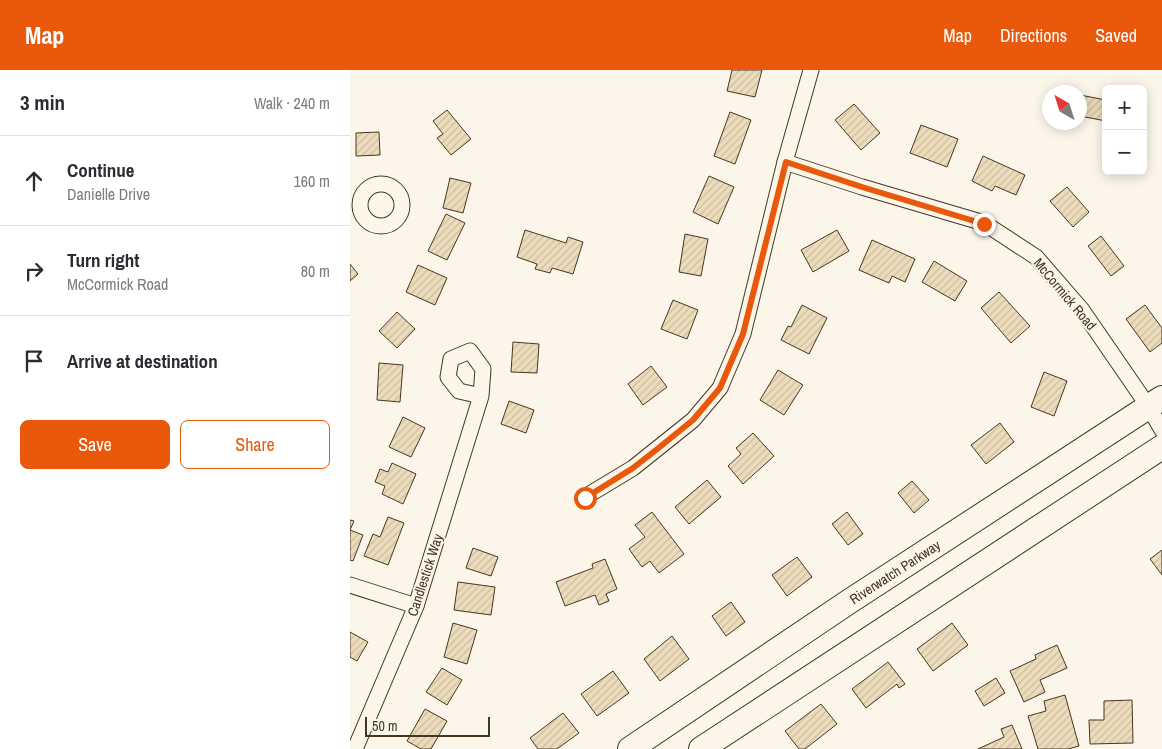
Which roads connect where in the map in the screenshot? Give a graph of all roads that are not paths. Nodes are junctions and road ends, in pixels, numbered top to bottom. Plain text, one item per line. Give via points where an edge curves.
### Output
1 (811, 70) edge
2 (786, 162) junction
3 (481, 396) dead end
4 (1155, 402) edge
5 (1162, 430) edge
6 (1162, 447) edge
7 (585, 498) dead end
8 (350, 585) edge
9 (416, 606) junction
10 (355, 749) edge
11 (630, 749) edge
12 (701, 749) edge

1 - 2 street
2 - 4 street, McCormick Road via 984,224 1036,257
2 - 7 street via 743,334 720,388 693,420 633,468
3 - 9 street, Candlestick Way
4 - 5 street, McCormick Road
4 - 11 main road, Riverwatch Parkway
6 - 12 main road
8 - 9 street
9 - 10 street, Candlestick Way

